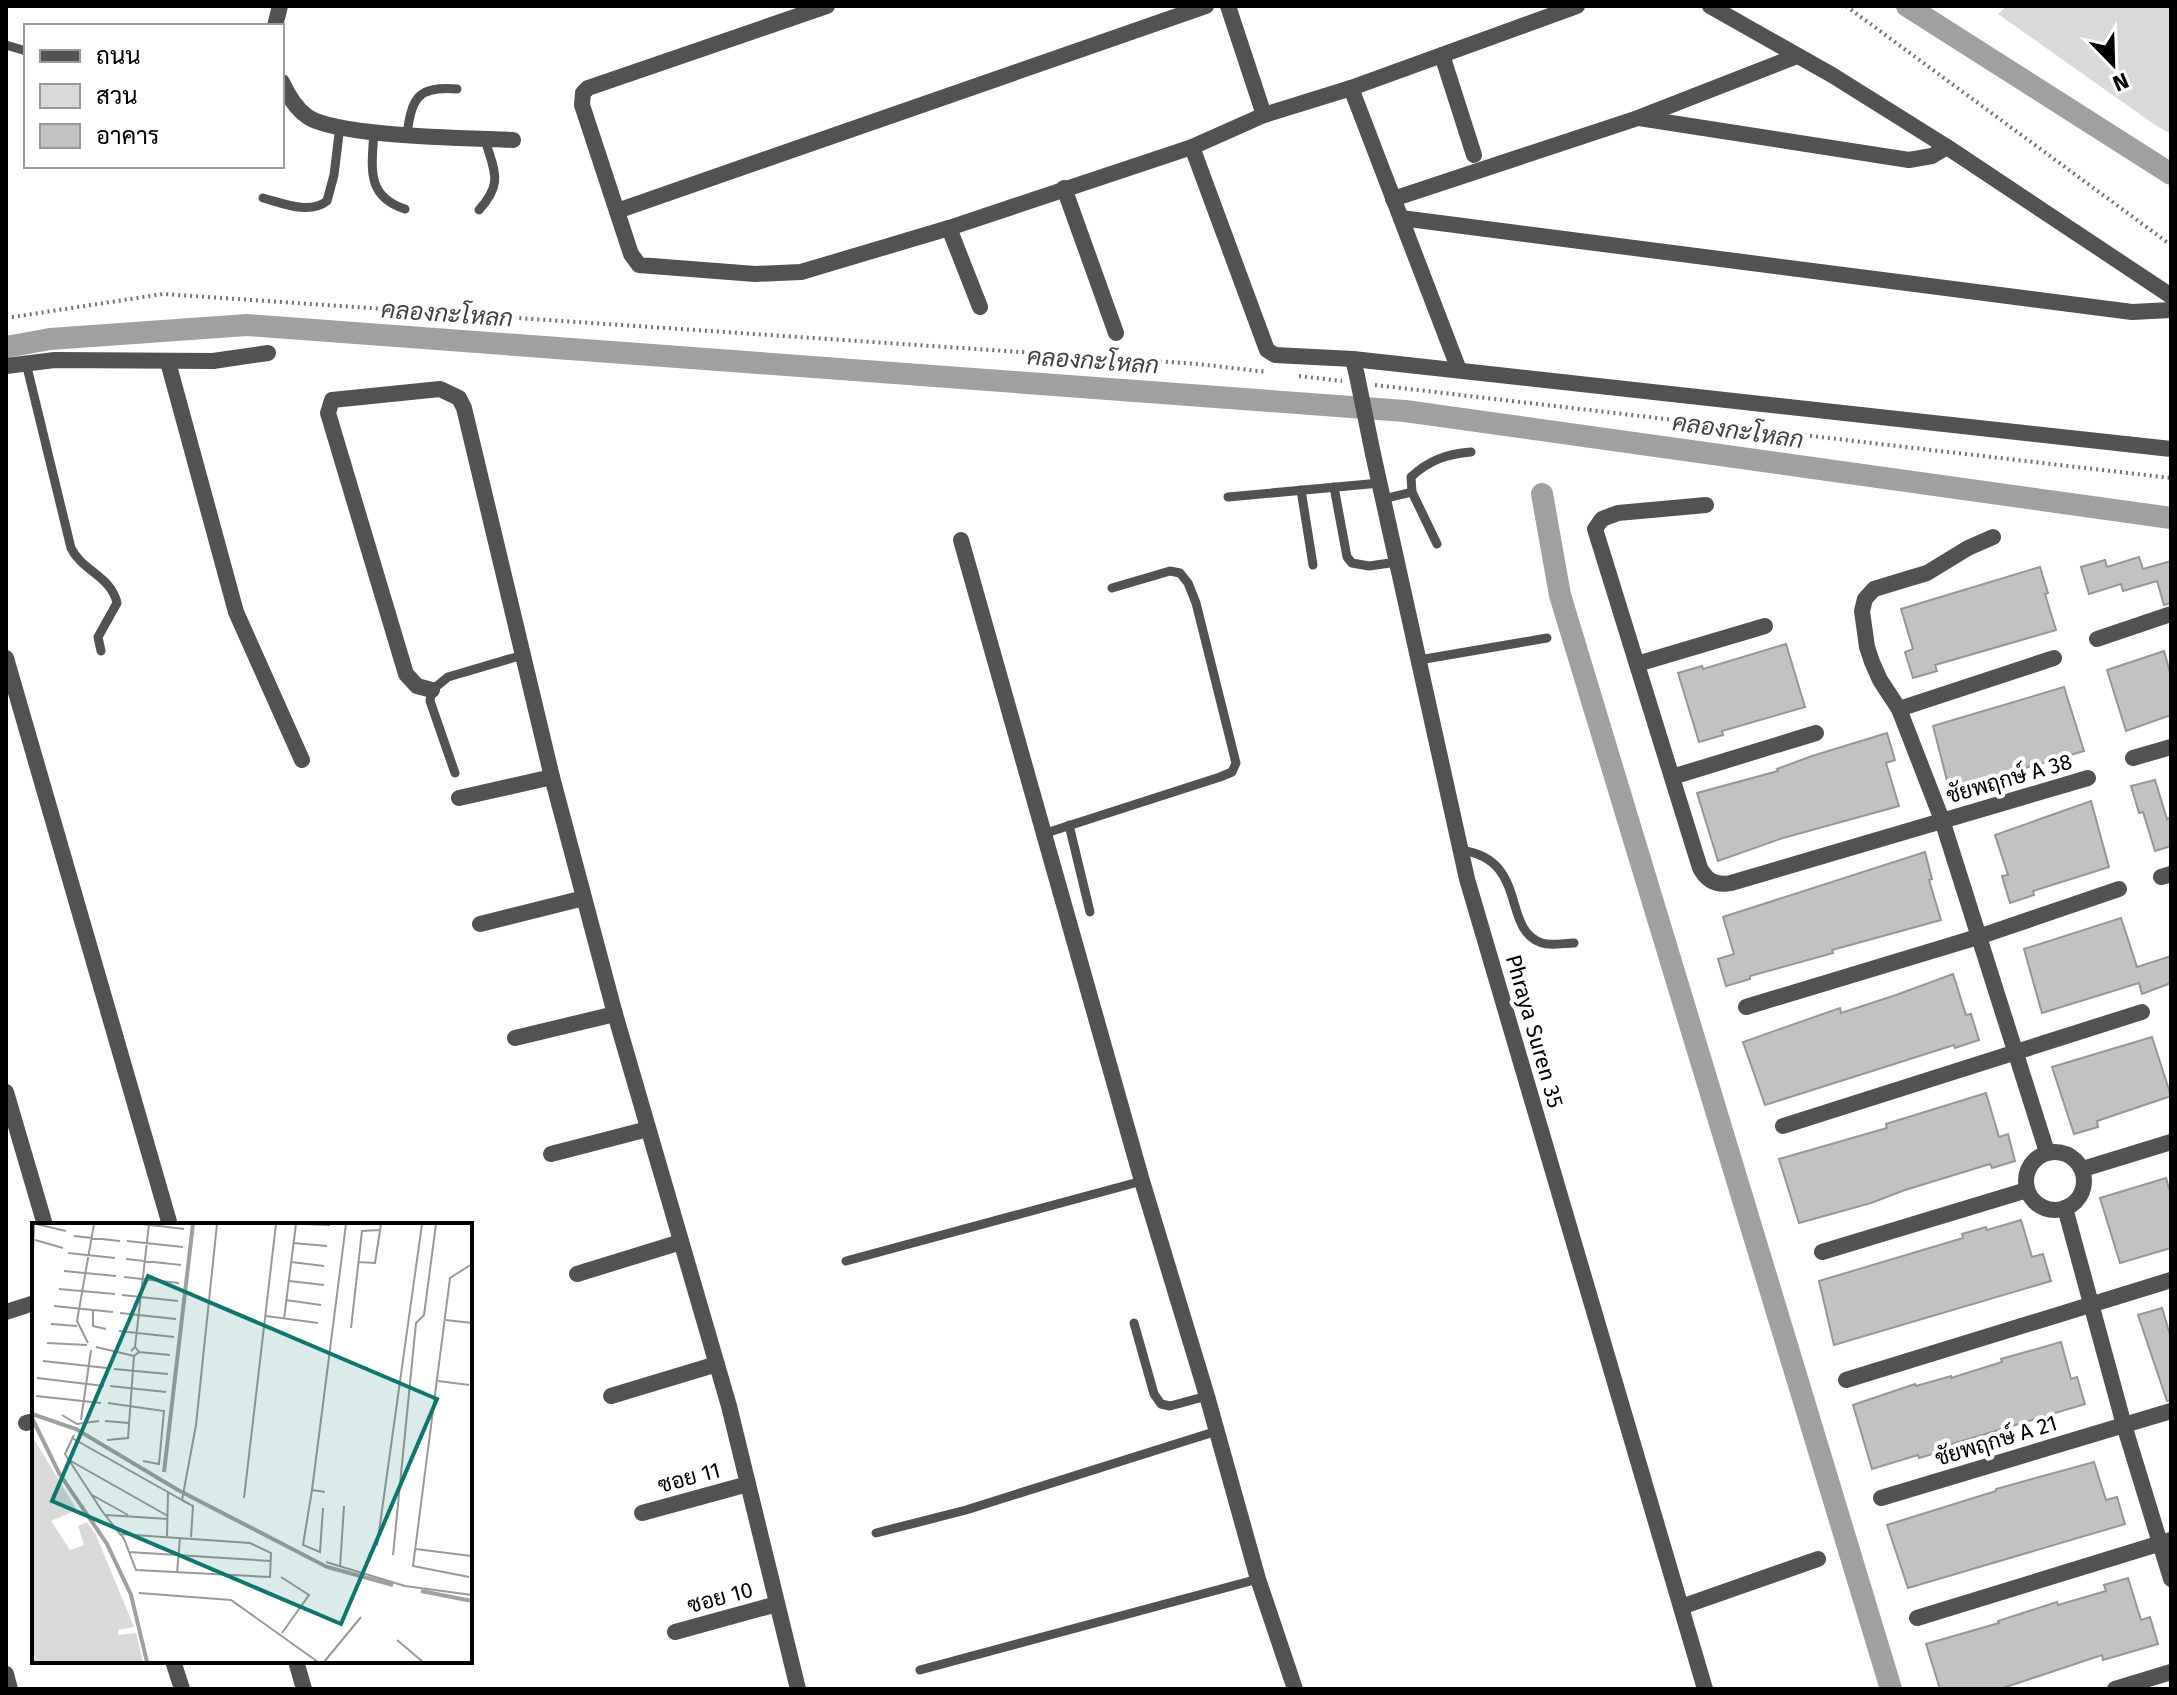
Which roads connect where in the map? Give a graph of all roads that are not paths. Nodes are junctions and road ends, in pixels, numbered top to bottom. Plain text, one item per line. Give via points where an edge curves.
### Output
1 (827, 6) edge
2 (1206, 6) edge
3 (1228, 6) edge
4 (1577, 6) edge
5 (1710, 6) edge
6 (1442, 55) junction
7 (1797, 56) junction
8 (284, 87) edge
9 (1351, 88) junction
10 (457, 89) dead end
11 (1264, 115) junction
12 (1638, 118) junction
13 (340, 126) junction
14 (374, 131) junction
15 (407, 134) junction
16 (485, 139) junction
17 (513, 140) dead end
18 (1192, 147) junction
19 (1947, 147) junction
20 (1474, 155) dead end
21 (1064, 188) junction
22 (263, 198) dead end
23 (1393, 199) junction
24 (405, 209) dead end
25 (479, 210) dead end
26 (617, 211) junction
27 (1401, 218) junction
28 (949, 228) junction
29 (2171, 296) edge
30 (980, 307) dead end
31 (2171, 310) edge
32 (1116, 333) dead end
33 (268, 353) dead end
34 (1353, 359) junction
35 (168, 362) junction
36 (26, 363) junction
37 (6, 366) edge
38 (1459, 370) junction
39 (2171, 449) edge
40 (1471, 452) dead end
41 (1334, 487) junction
42 (1301, 490) junction
43 (1382, 491) junction
44 (1412, 492) junction
45 (1228, 497) dead end
46 (1706, 505) dead end
47 (1993, 537) dead end
48 (961, 540) dead end
49 (1437, 544) dead end
50 (1397, 562) junction
51 (1313, 565) dead end
52 (1112, 588) dead end
53 (2171, 614) edge
54 (1765, 626) dead end
55 (1547, 638) dead end
56 (2097, 639) dead end
57 (101, 651) dead end
58 (523, 655) junction
59 (6, 658) edge
60 (2054, 658) dead end
61 (1419, 660) junction
62 (1637, 664) junction
63 (432, 690) junction
64 (1899, 709) junction
65 (1816, 733) dead end
66 (2171, 747) edge
67 (2133, 758) dead end
68 (302, 760) dead end
69 (455, 773) dead end
70 (552, 777) junction
71 (1672, 777) junction
72 (2088, 778) dead end
73 (459, 798) dead end
74 (1942, 820) junction
75 (1069, 825) junction
76 (1043, 834) junction
77 (1460, 850) junction
78 (2119, 889) dead end
79 (584, 898) junction
80 (1090, 912) dead end
81 (480, 924) dead end
82 (1981, 936) junction
83 (1574, 943) dead end
84 (1746, 1007) dead end
85 (2142, 1012) dead end
86 (615, 1014) junction
87 (515, 1038) dead end
88 (2014, 1051) junction
89 (6, 1092) edge
90 (1783, 1126) dead end
91 (648, 1129) junction
92 (2171, 1142) edge
93 (2047, 1152) junction
94 (551, 1154) dead end
95 (2083, 1169) junction
96 (1142, 1181) junction
97 (2027, 1190) junction
98 (2065, 1208) junction
99 (44, 1223) edge
100 (169, 1223) edge
101 (681, 1242) junction
102 (1822, 1252) dead end
103 (846, 1261) dead end
104 (577, 1274) dead end
105 (2171, 1280) edge
106 (2091, 1303) junction
107 (32, 1304) edge
108 (6, 1312) edge
109 (1134, 1323) dead end
110 (717, 1364) junction
111 (1846, 1380) dead end
112 (611, 1396) dead end
113 (1207, 1396) junction
114 (2171, 1411) edge
115 (2124, 1425) junction
116 (1217, 1431) junction
117 (748, 1484) junction
118 (1881, 1498) dead end
119 (642, 1513) dead end
120 (876, 1533) dead end
121 (2166, 1541) edge
122 (1818, 1559) dead end
123 (1258, 1579) junction
124 (2171, 1579) edge
125 (777, 1604) junction
126 (1681, 1607) junction
127 (1917, 1618) dead end
128 (675, 1632) dead end
129 (174, 1663) edge
130 (297, 1663) edge
131 (920, 1670) dead end
132 (2171, 1672) edge
133 (6, 1674) edge
134 (10, 1689) edge
135 (182, 1689) edge
136 (304, 1689) edge
137 (798, 1689) edge
138 (1295, 1689) edge
139 (1705, 1689) edge
140 (2115, 1689) edge

1 - 26 street via 588,88 582,105
2 - 26 street
3 - 11 street
4 - 6 street
5 - 7 street
6 - 9 street
6 - 20 street
7 - 12 street
7 - 19 street
8 - 13 street via 310,119
9 - 11 street
9 - 23 street
10 - 15 lane via 418,95 410,107
11 - 18 street
12 - 19 street via 1909,160
12 - 23 street
13 - 14 street
13 - 22 lane via 327,201 316,207 293,206
14 - 15 street
14 - 24 lane via 377,190 388,203
15 - 16 street
16 - 17 street
16 - 25 lane via 494,192
18 - 21 street
18 - 34 street via 1267,350 1275,355
19 - 29 street
21 - 28 street
21 - 32 street
23 - 27 street
26 - 28 street via 639,265 755,274 801,272
27 - 31 street via 2132,312
27 - 38 street
28 - 30 street
33 - 35 street
34 - 38 street
34 - 43 street, Phraya Suren 35, bridge
35 - 36 street
35 - 68 street via 236,612
36 - 37 street
36 - 57 lane via 71,548 78,561 115,592 117,603 98,637
38 - 39 street
40 - 44 lane via 1423,465 1411,477
41 - 42 lane
41 - 43 lane
41 - 50 lane via 1352,563
42 - 45 lane
42 - 51 lane
43 - 44 lane
43 - 50 street, Phraya Suren 35
44 - 49 lane
46 - 62 street via 1618,513 1597,524 1596,536
47 - 64 street via 1927,573 1874,589 1865,599 1867,647
48 - 76 street
50 - 61 street, Phraya Suren 35
52 - 75 lane via 1170,571 1188,583 1236,763 1232,772 1220,777
53 - 56 street
54 - 62 street
55 - 61 lane
58 - 63 lane via 448,677
58 - 63 street via 459,398 440,389 332,400 328,413 406,674 417,686
58 - 70 street
59 - 100 street
60 - 64 street
61 - 77 street, Phraya Suren 35
62 - 71 street
63 - 69 lane via 430,701
64 - 74 street
65 - 71 street
66 - 67 street
70 - 73 street
70 - 79 street
71 - 74 street, ชัยพฤกษ์ A 38 via 1700,868 1709,880 1724,884
72 - 74 street, ชัยพฤกษ์ A 38
74 - 82 street
75 - 76 lane
75 - 80 lane
76 - 96 street
77 - 83 lane via 1478,852 1500,868 1523,926 1533,937 1544,944
77 - 126 street, Phraya Suren 35
78 - 82 street
79 - 81 street
79 - 86 street
82 - 84 street
82 - 88 street
85 - 88 street
86 - 87 street
86 - 91 street
88 - 90 street
88 - 93 street
89 - 99 street
91 - 94 street
91 - 101 street
92 - 95 street
93 - 95 street via 2064,1152
93 - 97 street via 2031,1163
95 - 98 street via 2080,1197
96 - 103 lane
96 - 113 street
97 - 98 street via 2047,1209
97 - 102 street
98 - 106 street
101 - 104 street
101 - 110 street
105 - 106 street
106 - 111 street
106 - 115 street
107 - 108 street
109 - 113 lane via 1161,1404
110 - 112 street
110 - 117 street
113 - 116 street
114 - 115 street, ชัยพฤกษ์ A 21
115 - 118 street, ชัยพฤกษ์ A 21
115 - 121 street
116 - 120 lane
116 - 123 street
117 - 119 street, ซอย 11
117 - 125 street
121 - 124 street
121 - 127 street
122 - 126 street
123 - 131 lane
123 - 138 street
125 - 128 street, ซอย 10
125 - 137 street
126 - 139 street, Phraya Suren 35
129 - 135 street
130 - 136 street
132 - 140 street
133 - 134 street

